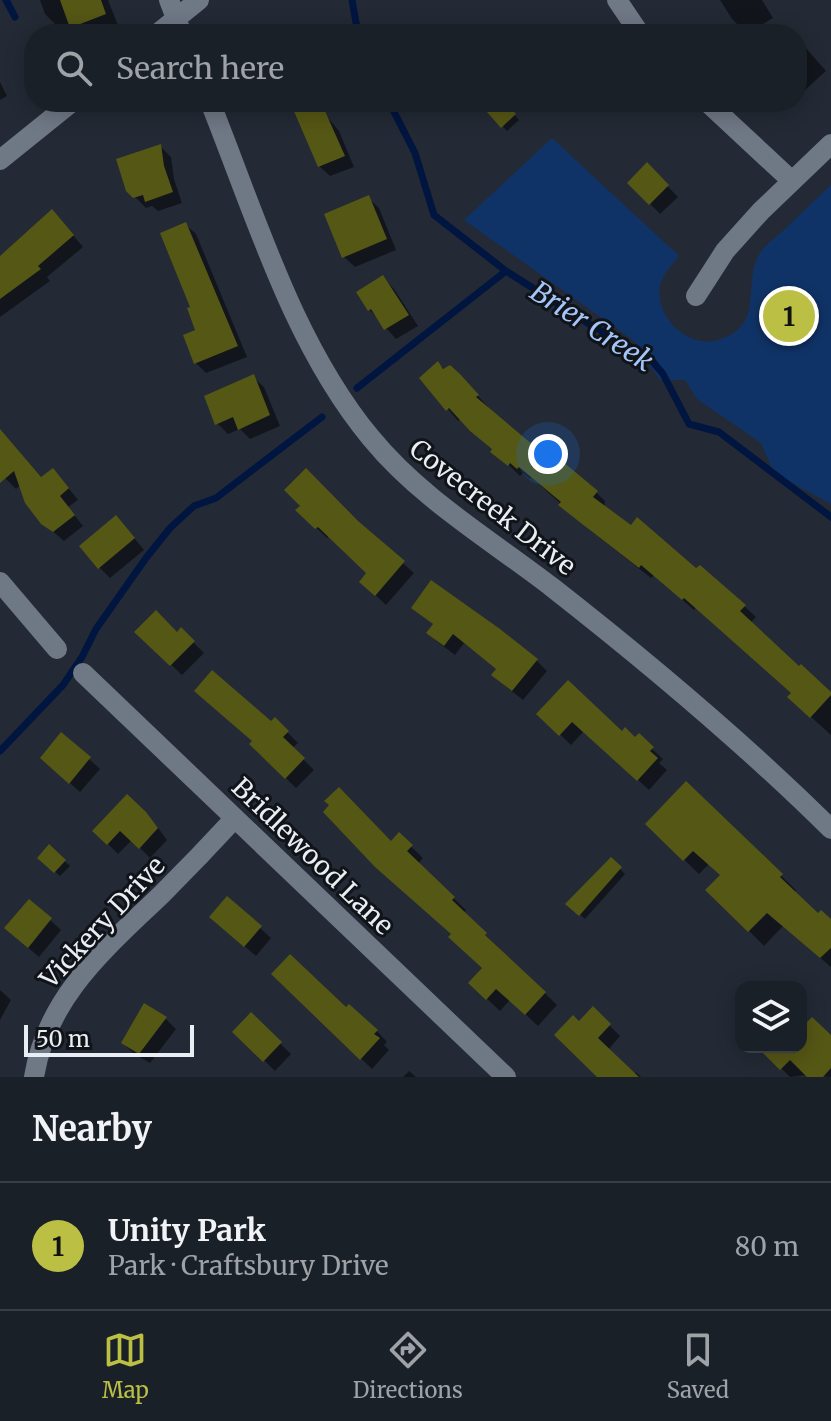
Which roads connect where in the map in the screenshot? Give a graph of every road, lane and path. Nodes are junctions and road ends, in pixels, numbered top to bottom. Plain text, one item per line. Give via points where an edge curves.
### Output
1 (199, 0) edge
2 (617, 0) edge
3 (176, 18) edge
4 (633, 24) edge
5 (60, 112) edge
6 (214, 112) edge
7 (718, 112) edge
8 (831, 144) edge
9 (0, 160) edge
10 (792, 181) junction
11 (696, 296) dead end
12 (0, 582) edge
13 (57, 649) dead end
14 (83, 673) dead end
15 (235, 818) junction
16 (831, 829) edge
17 (34, 1077) edge
18 (506, 1077) edge

1 - 3 street
2 - 4 street
5 - 9 street
6 - 16 street, Covecreek Drive via 296,317 319,363 371,438 412,481 697,703
7 - 10 street
8 - 10 street
10 - 11 street via 725,251
12 - 13 street
14 - 15 street, Bridlewood Lane
15 - 17 street, Vickery Drive via 74,984 47,1027
15 - 18 street, Bridlewood Lane

